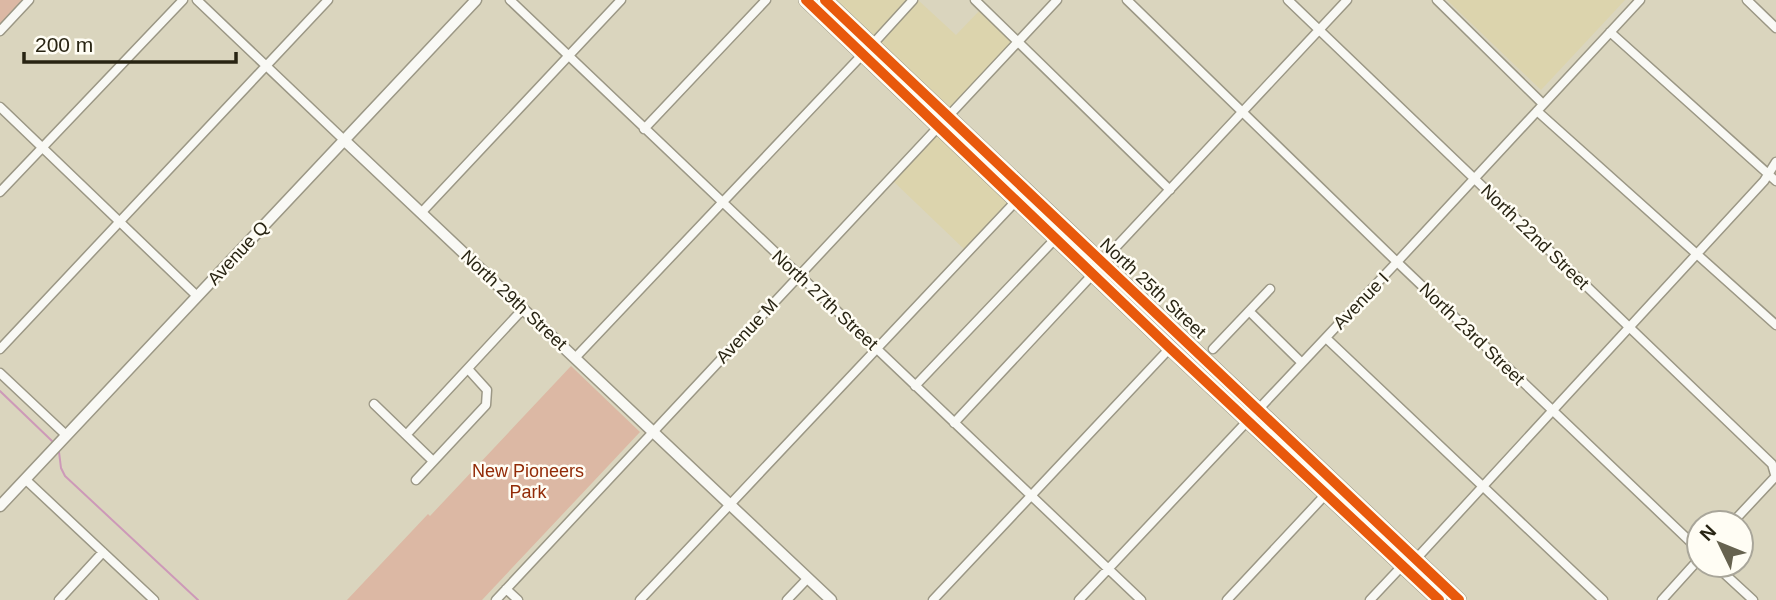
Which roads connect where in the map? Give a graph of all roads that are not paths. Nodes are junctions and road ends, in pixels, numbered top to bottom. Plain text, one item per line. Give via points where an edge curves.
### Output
1 (29, 0) edge
2 (183, 0) edge
3 (197, 0) edge
4 (328, 0) edge
5 (476, 0) edge
6 (510, 0) edge
7 (621, 0) edge
8 (766, 0) edge
9 (806, 0) edge
10 (825, 0) edge
11 (912, 0) edge
12 (975, 0) edge
13 (1056, 0) edge
14 (1127, 0) edge
15 (1288, 0) edge
16 (1348, 0) edge
17 (1437, 0) edge
18 (1640, 0) edge
19 (1747, 0) edge
20 (1776, 28) edge
21 (1320, 30) junction
22 (0, 31) edge
23 (1610, 32) junction
24 (1018, 41) junction
25 (872, 45) junction
26 (862, 55) junction
27 (570, 56) junction
28 (265, 65) junction
29 (0, 107) edge
30 (1540, 107) junction
31 (1242, 111) junction
32 (942, 121) junction
33 (645, 129) junction
34 (344, 140) junction
35 (43, 148) junction
36 (1776, 162) edge
37 (1768, 173) junction
38 (1474, 178) junction
39 (1776, 181) edge
40 (1170, 190) junction
41 (0, 192) edge
42 (1016, 201) junction
43 (721, 203) junction
44 (1028, 212) junction
45 (421, 213) junction
46 (119, 223) junction
47 (1056, 238) junction
48 (1696, 255) junction
49 (1397, 262) junction
50 (1101, 263) junction
51 (1093, 274) junction
52 (799, 276) junction
53 (1270, 289) dead end
54 (197, 296) junction
55 (523, 309) junction
56 (1249, 311) junction
57 (1776, 325) edge
58 (1629, 326) junction
59 (1326, 338) junction
60 (876, 348) junction
61 (1170, 348) junction
62 (0, 349) edge
63 (1213, 349) dead end
64 (575, 358) junction
65 (1302, 363) junction
66 (468, 369) junction
67 (0, 373) edge
68 (915, 386) junction
69 (374, 404) dead end
70 (1258, 410) junction
71 (1552, 410) junction
72 (1248, 421) junction
73 (954, 422) junction
74 (652, 431) junction
75 (66, 435) junction
76 (406, 435) junction
77 (433, 461) junction
78 (1776, 477) edge
79 (25, 479) junction
80 (416, 480) dead end
81 (1484, 485) junction
82 (1326, 494) junction
83 (1030, 495) junction
84 (730, 505) junction
85 (0, 506) edge
86 (1342, 509) junction
87 (1745, 509) edge
88 (1685, 537) edge
89 (103, 552) junction
90 (1416, 559) junction
91 (1402, 566) junction
92 (1108, 569) junction
93 (1685, 575) edge
94 (808, 578) junction
95 (1731, 579) edge
96 (506, 589) junction
97 (58, 600) edge
98 (153, 600) edge
99 (496, 600) edge
100 (518, 600) edge
101 (640, 600) edge
102 (787, 600) edge
103 (831, 600) edge
104 (933, 600) edge
105 (1079, 600) edge
106 (1141, 600) edge
107 (1227, 600) edge
108 (1370, 600) edge
109 (1439, 600) edge
110 (1459, 600) edge
111 (1603, 600) edge
112 (1662, 600) edge
113 (1753, 600) edge

1 - 22 street
2 - 35 street
3 - 28 street, North 29th Street
4 - 28 street
5 - 34 street, Avenue Q
6 - 27 street, North 27th Street
7 - 27 street
8 - 33 street
9 - 26 main road, North 25th Street
10 - 25 main road, North 25th Street
11 - 25 street
12 - 24 street
13 - 24 street, Avenue M
14 - 31 street, North 23rd Street
15 - 21 street, North 22nd Street
16 - 21 street
17 - 30 street
18 - 23 street, Avenue I
19 - 20 street
21 - 31 street
21 - 38 street, North 22nd Street
23 - 30 street, Avenue I
23 - 37 street
24 - 32 street, Avenue M
24 - 40 street
25 - 32 main road, North 25th Street
26 - 32 main road, North 25th Street
26 - 43 street
27 - 33 street, North 27th Street
27 - 45 street
28 - 34 street, North 29th Street
28 - 46 street
29 - 35 street
30 - 38 street, Avenue I
30 - 48 street
31 - 40 street
31 - 49 street, North 23rd Street
32 - 42 main road, North 25th Street
32 - 50 main road, North 25th Street
32 - 52 street, Avenue M
33 - 43 street, North 27th Street
34 - 45 street, North 29th Street
34 - 54 street, Avenue Q
35 - 41 street
35 - 46 street
36 - 37 street
37 - 39 street
37 - 48 street
38 - 49 street, Avenue I
38 - 58 street, North 22nd Street
40 - 50 street
42 - 44 main road, North 25th Street
42 - 60 street
43 - 52 street, North 27th Street
43 - 64 street
44 - 47 main road, North 25th Street
44 - 50 main road via 1039,215 1086,260
45 - 55 street, North 29th Street
46 - 54 street
46 - 62 street
47 - 51 main road, North 25th Street
47 - 68 street
48 - 57 street
48 - 58 street
49 - 59 street, Avenue I
49 - 71 street, North 23rd Street
50 - 70 main road, North 25th Street
51 - 61 main road, North 25th Street
51 - 73 street
52 - 60 street, North 27th Street
52 - 74 street, Avenue M
53 - 56 street
54 - 75 street, Avenue Q
55 - 64 street, North 29th Street
55 - 66 street
56 - 63 street
56 - 65 street
58 - 71 street
58 - 78 street, North 22nd Street via 1772,464
59 - 65 street, Avenue I
59 - 81 street
60 - 68 street, North 27th Street
60 - 84 street
61 - 72 main road, North 25th Street
61 - 83 street
64 - 74 street, North 29th Street
65 - 70 street, Avenue I
66 - 76 street
66 - 77 street via 487,390 486,405
67 - 75 street
68 - 73 street, North 27th Street
69 - 76 street
70 - 72 street, Avenue I
70 - 90 main road, North 25th Street
71 - 81 street
71 - 88 street, North 23rd Street
72 - 82 main road, North 25th Street
72 - 92 street, Avenue I
73 - 83 street, North 27th Street
74 - 84 street, North 29th Street
74 - 96 street, Avenue M
75 - 79 street, Avenue Q
76 - 77 street
77 - 80 street
78 - 87 street
79 - 85 street, Avenue Q
79 - 89 street
81 - 90 street
81 - 111 street
82 - 86 main road, North 25th Street
82 - 107 street
83 - 92 street, North 27th Street
83 - 104 street
84 - 94 street, North 29th Street
84 - 101 street
86 - 90 main road via 1352,512 1401,557
86 - 91 main road, North 25th Street
89 - 97 street
89 - 98 street
90 - 110 main road, North 25th Street
91 - 108 street
91 - 109 main road, North 25th Street
92 - 105 street, Avenue I
92 - 106 street, North 27th Street
93 - 112 street
94 - 102 street
94 - 103 street, North 29th Street
95 - 113 street
96 - 99 street, Avenue M
96 - 100 street

